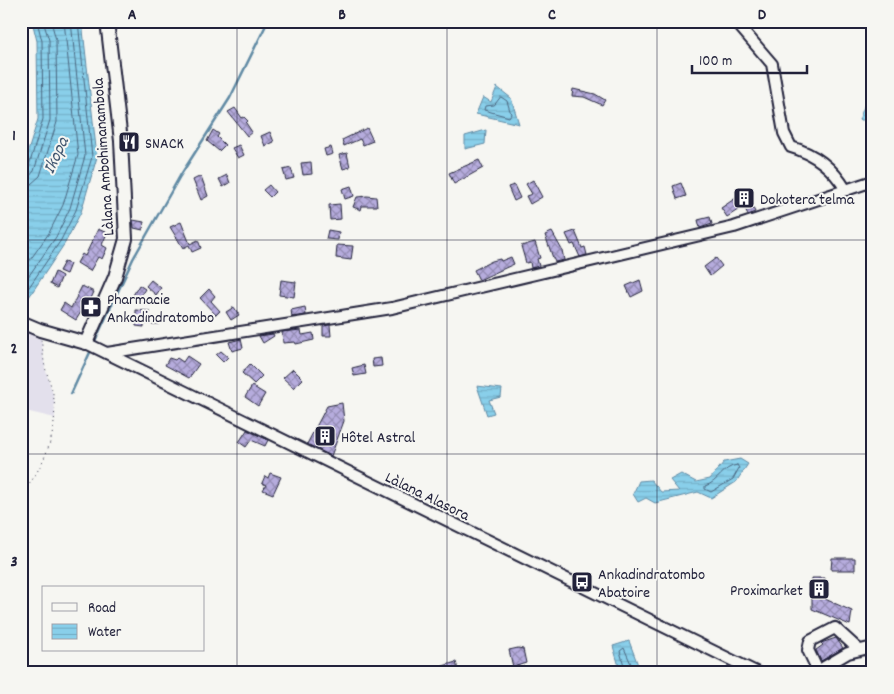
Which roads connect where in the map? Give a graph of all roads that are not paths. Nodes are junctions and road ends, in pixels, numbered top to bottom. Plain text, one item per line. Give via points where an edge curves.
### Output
1 (107, 21) edge
2 (735, 21) edge
3 (873, 182) edge
4 (846, 190) junction
5 (31, 326) edge
6 (86, 343) junction
7 (107, 353) junction
8 (873, 647) edge
9 (858, 649) junction
10 (816, 672) edge
11 (758, 673) edge

1 - 6 main road, Làlana Ambohimanambola via 121,141 126,239 115,277
2 - 4 street via 772,64 784,132 790,147 810,155 835,172
3 - 4 street
4 - 7 street via 734,227 392,308
5 - 6 main road
6 - 7 street, Làlana Alasora
7 - 11 street, Làlana Alasora
8 - 9 street
9 - 10 street
9 - 10 street via 838,628 832,628 810,641 808,646

